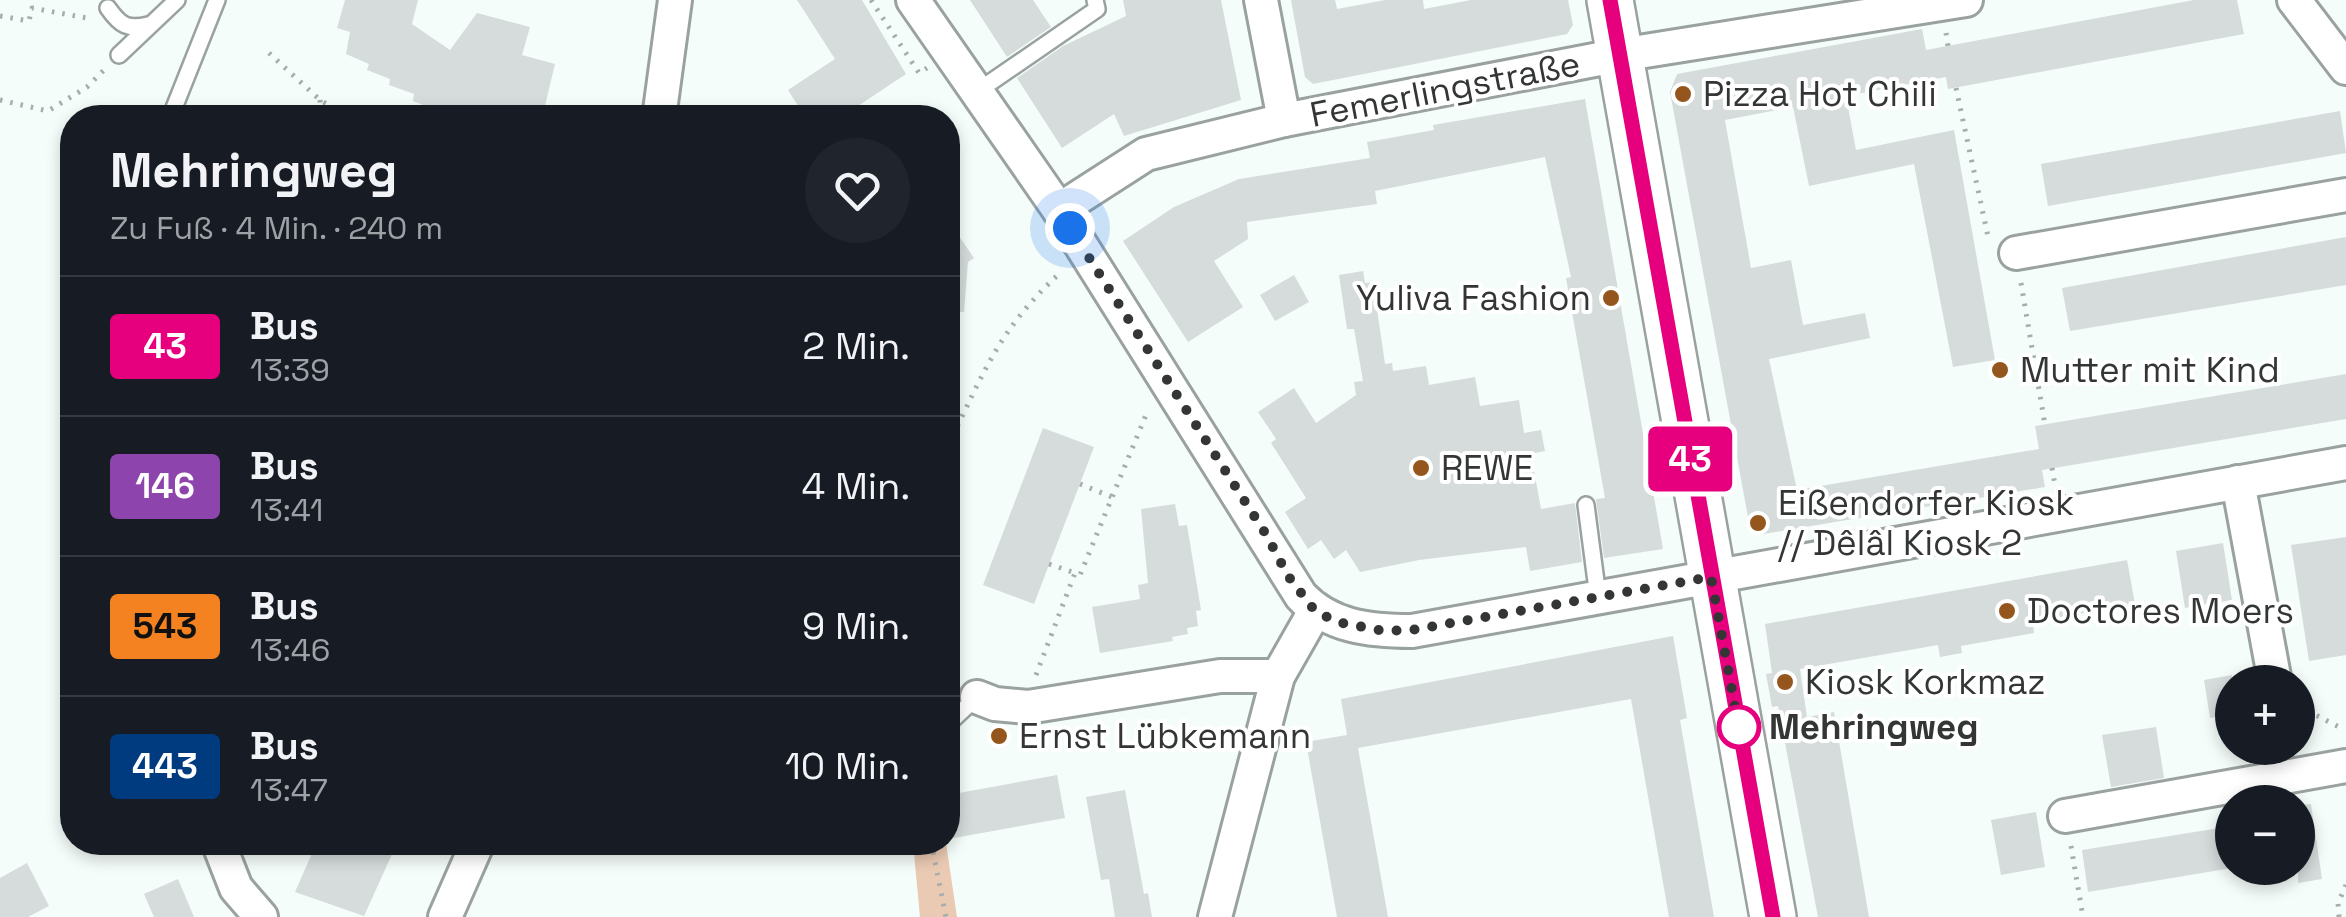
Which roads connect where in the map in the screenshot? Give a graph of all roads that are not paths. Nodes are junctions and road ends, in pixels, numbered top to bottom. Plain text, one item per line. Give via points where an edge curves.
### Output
1 (177, 0) edge
2 (217, 0) edge
3 (675, 0) edge
4 (913, 0) edge
5 (1095, 0) edge
6 (1261, 0) edge
7 (1610, 0) edge
8 (1966, 0) edge
9 (2294, 0) edge
10 (108, 8) dead end
11 (152, 24) junction
12 (120, 55) road end
13 (1620, 56) junction
14 (2346, 68) edge
15 (976, 93) junction
16 (175, 105) edge
17 (662, 105) edge
18 (1284, 120) junction
19 (2346, 195) edge
20 (1059, 210) junction
21 (2016, 253) dead end
22 (2346, 463) edge
23 (2238, 482) junction
24 (1586, 505) dead end
25 (1711, 577) junction
26 (1598, 597) junction
27 (1315, 611) junction
28 (2272, 665) edge
29 (1278, 676) junction
30 (977, 697) joint
31 (960, 713) edge
32 (2315, 764) edge
33 (2278, 765) edge
34 (2346, 766) edge
35 (2066, 816) road end
36 (223, 855) edge
37 (472, 855) edge
38 (261, 917) edge
39 (446, 917) edge
40 (1214, 917) edge
41 (1773, 917) edge

1 - 11 lane
2 - 16 lane
3 - 17 street
4 - 15 street
5 - 15 lane via 1097,10
6 - 18 street
7 - 13 main road
8 - 13 street, Femerlingstraße
9 - 14 street
10 - 11 lane via 119,24
11 - 12 lane
13 - 18 street, Femerlingstraße
13 - 25 main road
15 - 20 street
18 - 20 street, Femerlingstraße via 1146,154
19 - 21 street
20 - 27 street
22 - 23 street
23 - 25 street
23 - 28 street
24 - 26 lane
25 - 26 street
25 - 41 main road
26 - 27 street via 1412,630 1358,627
27 - 29 street
29 - 30 street via 1220,676 1028,707
29 - 40 street
30 - 31 lane
32 - 34 street
33 - 35 street
36 - 38 street via 236,888
37 - 39 street

